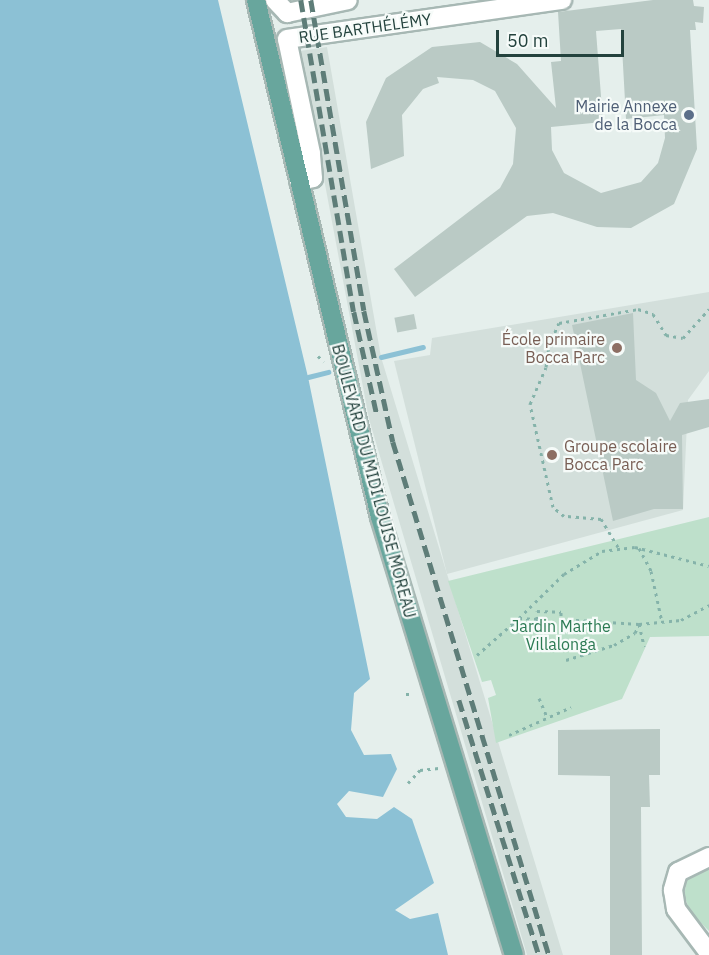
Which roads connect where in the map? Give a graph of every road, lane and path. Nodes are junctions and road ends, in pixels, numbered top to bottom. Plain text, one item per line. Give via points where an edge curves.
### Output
1 (256, 0) edge
2 (276, 0) edge
3 (348, 0) edge
4 (562, 0) edge
5 (299, 181) junction
6 (709, 309) edge
7 (321, 348) dead end
8 (318, 356) dead end
9 (618, 547) junction
10 (639, 548) junction
11 (709, 566) edge
12 (709, 605) edge
13 (519, 618) junction
14 (561, 619) junction
15 (537, 620) junction
16 (662, 622) junction
17 (639, 624) junction
18 (644, 646) dead end
19 (477, 655) dead end
20 (566, 660) dead end
21 (406, 694) dead end
22 (413, 694) dead end
23 (539, 698) dead end
24 (571, 707) dead end
25 (547, 717) junction
26 (509, 735) dead end
27 (433, 768) dead end
28 (408, 783) dead end
29 (709, 858) edge
30 (709, 953) edge
31 (514, 955) edge

1 - 5 main road, BOULEVARD DU MIDI LOUISE MOREAU
2 - 3 street via 287,13
4 - 5 street, RUE BARTHÉLÉMY via 287,39 311,153 313,178
5 - 31 main road, BOULEVARD DU MIDI LOUISE MOREAU via 380,517
6 - 9 path via 683,338 666,334 653,314 638,309 560,323 549,346 546,367 530,404 553,507 564,516 600,519
7 - 8 path via 324,364
9 - 10 path
9 - 13 path via 586,557
10 - 11 path
10 - 16 path via 651,571
12 - 16 path via 696,615
13 - 15 path
13 - 19 path
14 - 15 path via 561,626 537,626
14 - 15 path via 561,612 537,611
14 - 17 path
16 - 17 path
17 - 18 path
17 - 20 path via 635,633 614,645
21 - 22 path
23 - 25 path
24 - 25 path
25 - 26 path
27 - 28 path via 420,770
29 - 30 street via 678,872 673,890 676,909

